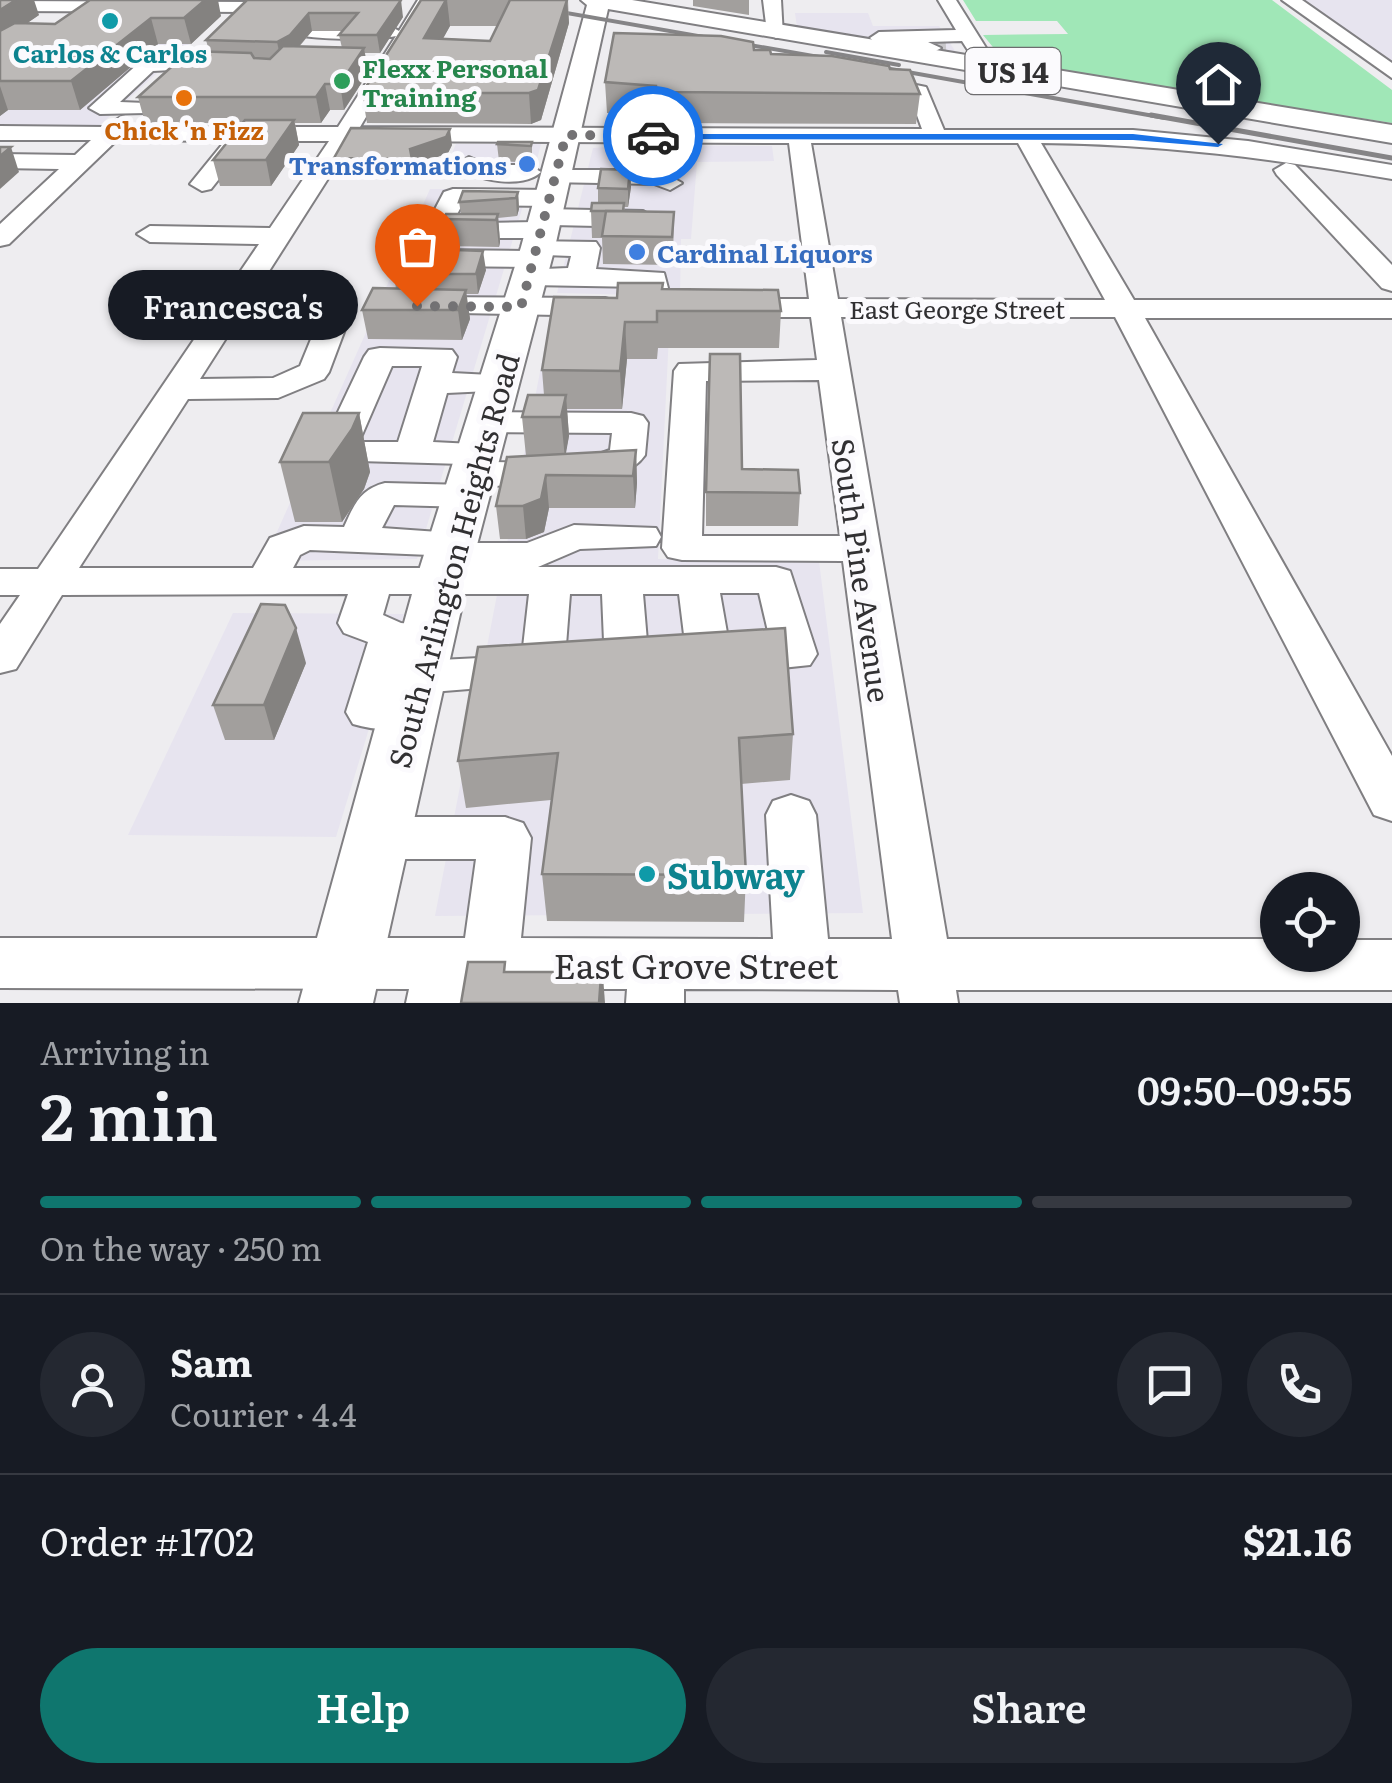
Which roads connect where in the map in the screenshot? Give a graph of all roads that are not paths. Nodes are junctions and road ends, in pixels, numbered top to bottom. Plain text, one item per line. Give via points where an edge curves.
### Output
1 (772, 0) edge
2 (1291, 0) edge
3 (596, 1) edge
4 (76, 3) edge
5 (250, 4) edge
6 (950, 4) edge
7 (418, 5) edge
8 (0, 6) edge
9 (310, 7) edge
10 (45, 24) edge
11 (776, 32) junction
12 (405, 35) junction
13 (206, 45) edge
14 (303, 50) edge
15 (976, 50) junction
16 (199, 67) junction
17 (1392, 72) edge
18 (846, 78) edge
19 (138, 108) junction
20 (0, 133) edge
21 (111, 134) junction
22 (243, 134) junction
23 (1392, 134) edge
24 (566, 135) junction
25 (799, 136) junction
26 (936, 137) junction
27 (1026, 137) junction
28 (345, 151) junction
29 (0, 162) edge
30 (81, 162) junction
31 (469, 164) dead end
32 (1286, 170) dead end
33 (1392, 172) edge
34 (202, 184) dead end
35 (670, 184) dead end
36 (446, 213) edge
37 (664, 219) edge
38 (3, 231) edge
39 (150, 234) dead end
40 (277, 236) junction
41 (545, 236) junction
42 (1392, 282) edge
43 (236, 298) junction
44 (382, 306) edge
45 (658, 308) junction
46 (824, 308) junction
47 (1125, 309) junction
48 (1392, 310) edge
49 (833, 370) junction
50 (433, 383) junction
51 (176, 389) junction
52 (460, 480) junction
53 (642, 537) dead end
54 (860, 549) junction
55 (622, 581) junction
56 (698, 581) junction
57 (0, 582) edge
58 (49, 582) junction
59 (266, 582) junction
60 (551, 582) junction
61 (372, 583) junction
62 (0, 658) edge
63 (626, 665) junction
64 (411, 666) junction
65 (1392, 801) edge
66 (791, 815) dead end
67 (378, 838) junction
68 (802, 964) junction
69 (1392, 965) edge
70 (2, 967) edge
71 (456, 977) edge
72 (341, 983) edge
73 (656, 984) edge
74 (926, 984) edge

1 - 11 street
2 - 17 street
3 - 11 main road, US 14
3 - 24 main road, South Arlington Heights Road
4 - 5 street
4 - 8 street
4 - 10 street
5 - 9 street
5 - 12 street via 228,24
6 - 15 street
7 - 12 street
11 - 15 main road, US 14
12 - 14 street via 314,38
12 - 28 street via 379,63
13 - 16 street
15 - 15 street via 885,42 879,38
15 - 23 main road, US 14
16 - 19 street
16 - 19 street via 148,64 100,108
18 - 26 street via 919,91
19 - 21 street
20 - 21 street
21 - 22 street
21 - 30 street
22 - 28 street
22 - 34 street
24 - 25 street via 764,126
24 - 28 street
24 - 41 main road, South Arlington Heights Road
25 - 26 street
25 - 46 street, South Pine Avenue
26 - 27 street
27 - 33 street via 1218,144
27 - 47 street
28 - 40 street
29 - 30 street
30 - 38 street
31 - 41 street
32 - 42 street
35 - 41 street via 660,178
36 - 41 street via 453,198
37 - 41 street
39 - 40 street
40 - 43 street
41 - 44 street
41 - 45 street, East George Street
41 - 45 street via 654,279
41 - 52 main road, South Arlington Heights Road
43 - 51 street
43 - 51 street via 332,302 338,308 334,325 313,372 278,388
45 - 46 street, East George Street
46 - 47 street, East George Street
46 - 49 street, South Pine Avenue
47 - 48 street, East George Street
47 - 65 street
49 - 54 street, South Pine Avenue
49 - 54 street via 690,372 682,548
50 - 52 street
50 - 52 street
50 - 52 street via 441,357 380,357 355,413
51 - 58 street
52 - 52 street via 601,468 627,455 630,423
52 - 53 street via 533,556 574,537
52 - 59 street via 358,539 289,543
52 - 60 street
52 - 61 street
52 - 64 main road, South Arlington Heights Road
54 - 74 street, South Pine Avenue
55 - 56 street
55 - 60 street
55 - 63 street
56 - 63 street
56 - 63 street via 776,580 796,654
57 - 58 street
58 - 59 street
58 - 62 street
59 - 61 street
60 - 63 street
61 - 64 street via 359,623 380,629
63 - 64 street
64 - 67 main road, South Arlington Heights Road
66 - 68 street
67 - 71 street via 505,838
67 - 72 main road, South Arlington Heights Road
68 - 73 street, East Grove Street
68 - 74 street, East Grove Street
69 - 74 street, East Grove Street
70 - 72 street, East Grove Street
71 - 72 street, East Grove Street
71 - 73 street, East Grove Street

